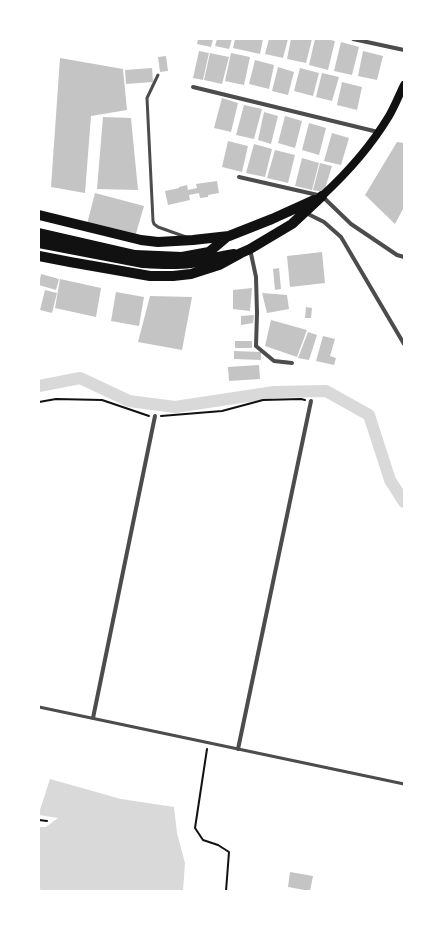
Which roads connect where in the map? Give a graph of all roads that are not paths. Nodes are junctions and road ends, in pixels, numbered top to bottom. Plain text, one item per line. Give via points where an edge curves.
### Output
1 (353, 39) edge
2 (404, 50) edge
3 (158, 75) dead end
4 (404, 85) edge
5 (193, 87) dead end
6 (378, 132) junction
7 (239, 177) dead end
8 (322, 196) junction
9 (306, 212) junction
10 (39, 215) edge
11 (39, 233) edge
12 (229, 236) junction
13 (193, 240) junction
14 (39, 243) edge
15 (250, 249) junction
16 (241, 253) junction
17 (39, 256) edge
18 (404, 257) edge
19 (404, 344) edge
20 (292, 363) dead end
21 (311, 402) road end
22 (155, 416) road end
23 (39, 707) edge
24 (93, 718) junction
25 (238, 749) junction
26 (404, 784) edge

1 - 2 street
3 - 13 lane via 147,98 154,224
4 - 6 main road
5 - 6 street
6 - 8 main road via 344,175
7 - 8 street
8 - 9 main road
8 - 12 main road
8 - 18 street via 350,224
9 - 15 main road via 292,224
9 - 19 street via 324,222 341,237
10 - 13 main road via 141,240
11 - 12 main road via 135,255 182,257 209,252
12 - 13 main road
14 - 16 main road via 158,264 191,263
15 - 16 main road
15 - 20 street via 256,277 256,346 274,361
16 - 17 main road via 219,266 173,276 150,276
21 - 25 street
22 - 24 street
23 - 24 lane
24 - 25 lane
25 - 26 lane

